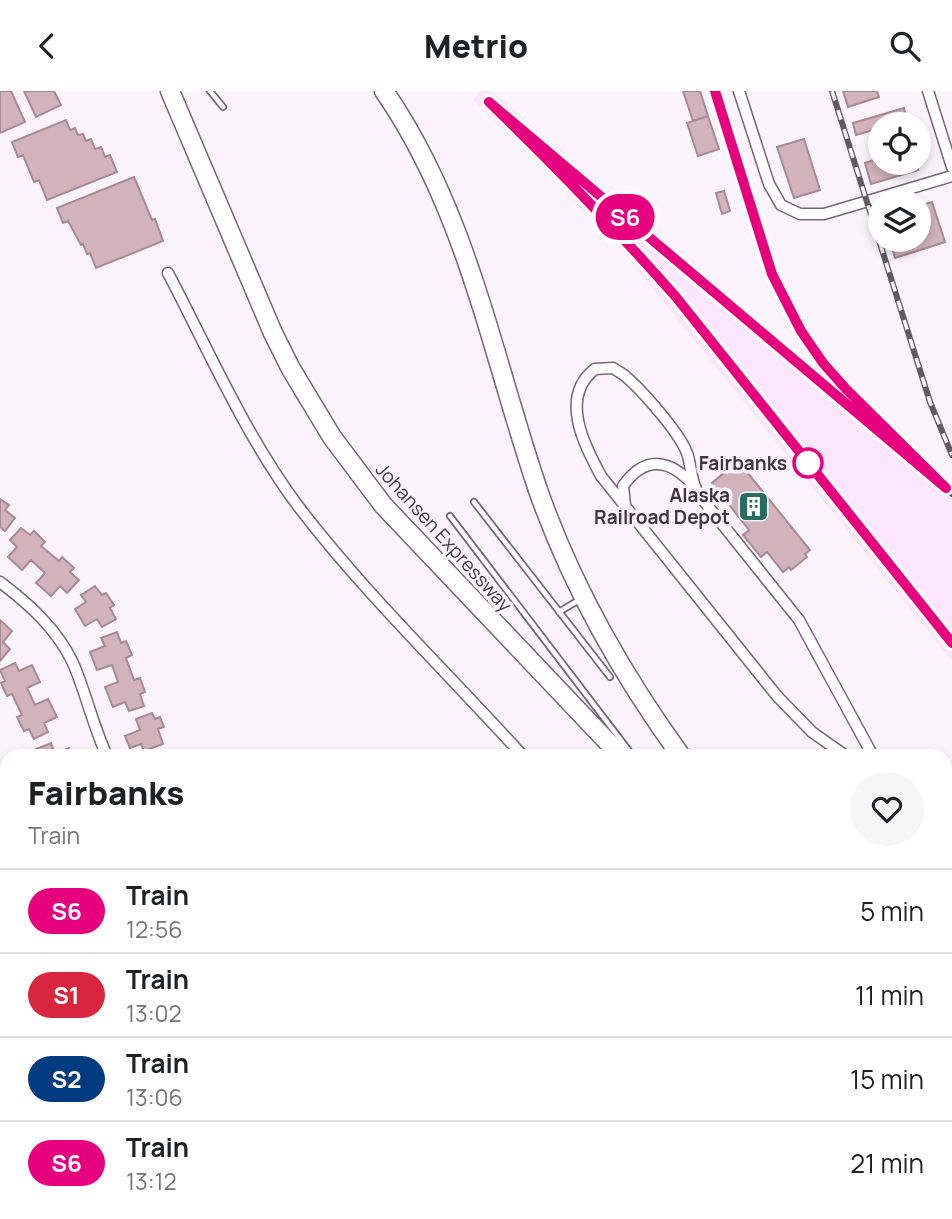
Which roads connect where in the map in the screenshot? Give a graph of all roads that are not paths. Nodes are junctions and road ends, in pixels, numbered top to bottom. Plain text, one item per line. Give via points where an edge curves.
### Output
1 (170, 91) edge
2 (210, 91) edge
3 (384, 91) edge
4 (739, 91) edge
5 (928, 91) edge
6 (223, 107) dead end
7 (952, 167) edge
8 (952, 176) edge
9 (168, 273) dead end
10 (693, 485) junction
11 (474, 502) dead end
12 (628, 512) junction
13 (450, 516) dead end
14 (0, 582) edge
15 (583, 598) junction
16 (559, 612) junction
17 (610, 677) dead end
18 (104, 749) edge
19 (516, 749) edge
20 (614, 749) edge
21 (628, 749) edge
22 (676, 749) edge
23 (837, 749) edge
24 (869, 749) edge

1 - 20 highway, Johansen Expressway via 274,333 332,437 418,544
2 - 6 lane
3 - 15 highway via 428,167 461,243 538,489
4 - 8 street via 769,184 781,205 800,214 824,214
5 - 7 street
9 - 19 street via 256,442 298,505 368,591
10 - 12 street via 672,466 649,466 623,486
10 - 12 street via 681,441 632,382 613,368 595,369 579,386 576,409 593,461
10 - 24 street via 799,620
11 - 16 lane
12 - 23 street via 776,696
13 - 21 lane
14 - 18 street via 39,614 59,638
15 - 16 lane
15 - 22 highway via 623,672
16 - 17 lane

